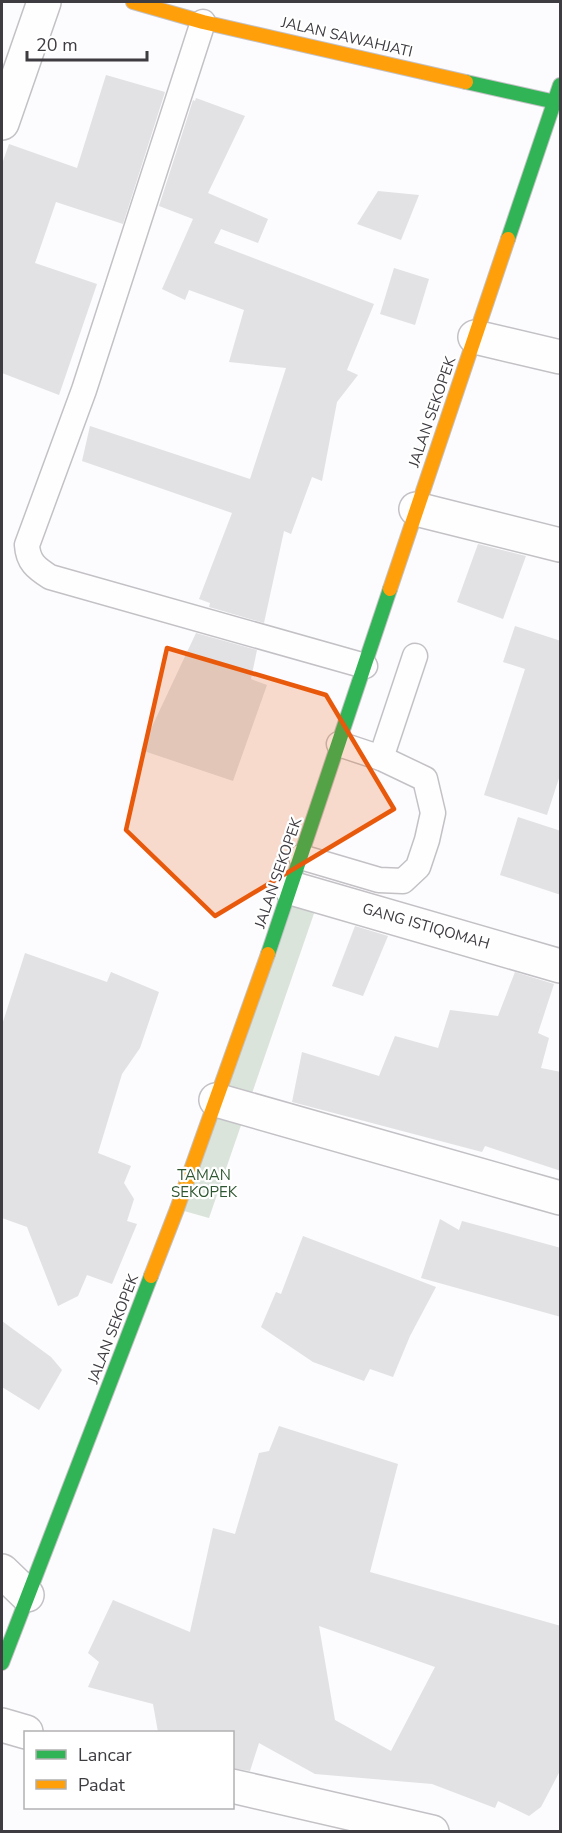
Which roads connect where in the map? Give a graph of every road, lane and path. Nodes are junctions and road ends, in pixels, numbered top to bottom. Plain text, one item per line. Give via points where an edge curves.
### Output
1 (44, 2) edge
2 (134, 2) edge
3 (203, 22) junction
4 (561, 85) edge
5 (558, 102) edge
6 (2, 123) edge
7 (475, 337) junction
8 (561, 357) edge
9 (416, 509) junction
10 (561, 545) edge
11 (415, 656) dead end
12 (365, 666) junction
13 (339, 744) junction
14 (381, 758) junction
15 (296, 873) junction
16 (561, 966) edge
17 (216, 1100) junction
18 (561, 1198) edge
19 (2, 1571) edge
20 (27, 1595) junction
21 (2, 1663) edge
22 (2, 1725) edge
23 (24, 1731) edge
24 (234, 1786) edge
25 (432, 1832) edge

1 - 6 street
2 - 3 street, JALAN SAWAHJATI
3 - 5 street, JALAN SAWAHJATI
3 - 12 lane via 84,390 27,545 28,557 50,577
4 - 5 street, JALAN SEKOPEK
5 - 7 street, JALAN SEKOPEK
7 - 8 street
7 - 9 street, JALAN SEKOPEK
9 - 10 street
9 - 12 street, JALAN SEKOPEK
11 - 14 lane
12 - 13 street, JALAN SEKOPEK
13 - 14 lane
13 - 15 street, JALAN SEKOPEK
14 - 15 lane via 425,779 433,813 418,867 403,881
15 - 16 street, GANG ISTIQOMAH
15 - 17 street, JALAN SEKOPEK
17 - 18 street
17 - 20 street, JALAN SEKOPEK
19 - 20 street
20 - 21 street, JALAN SEKOPEK
22 - 23 street
24 - 25 street

